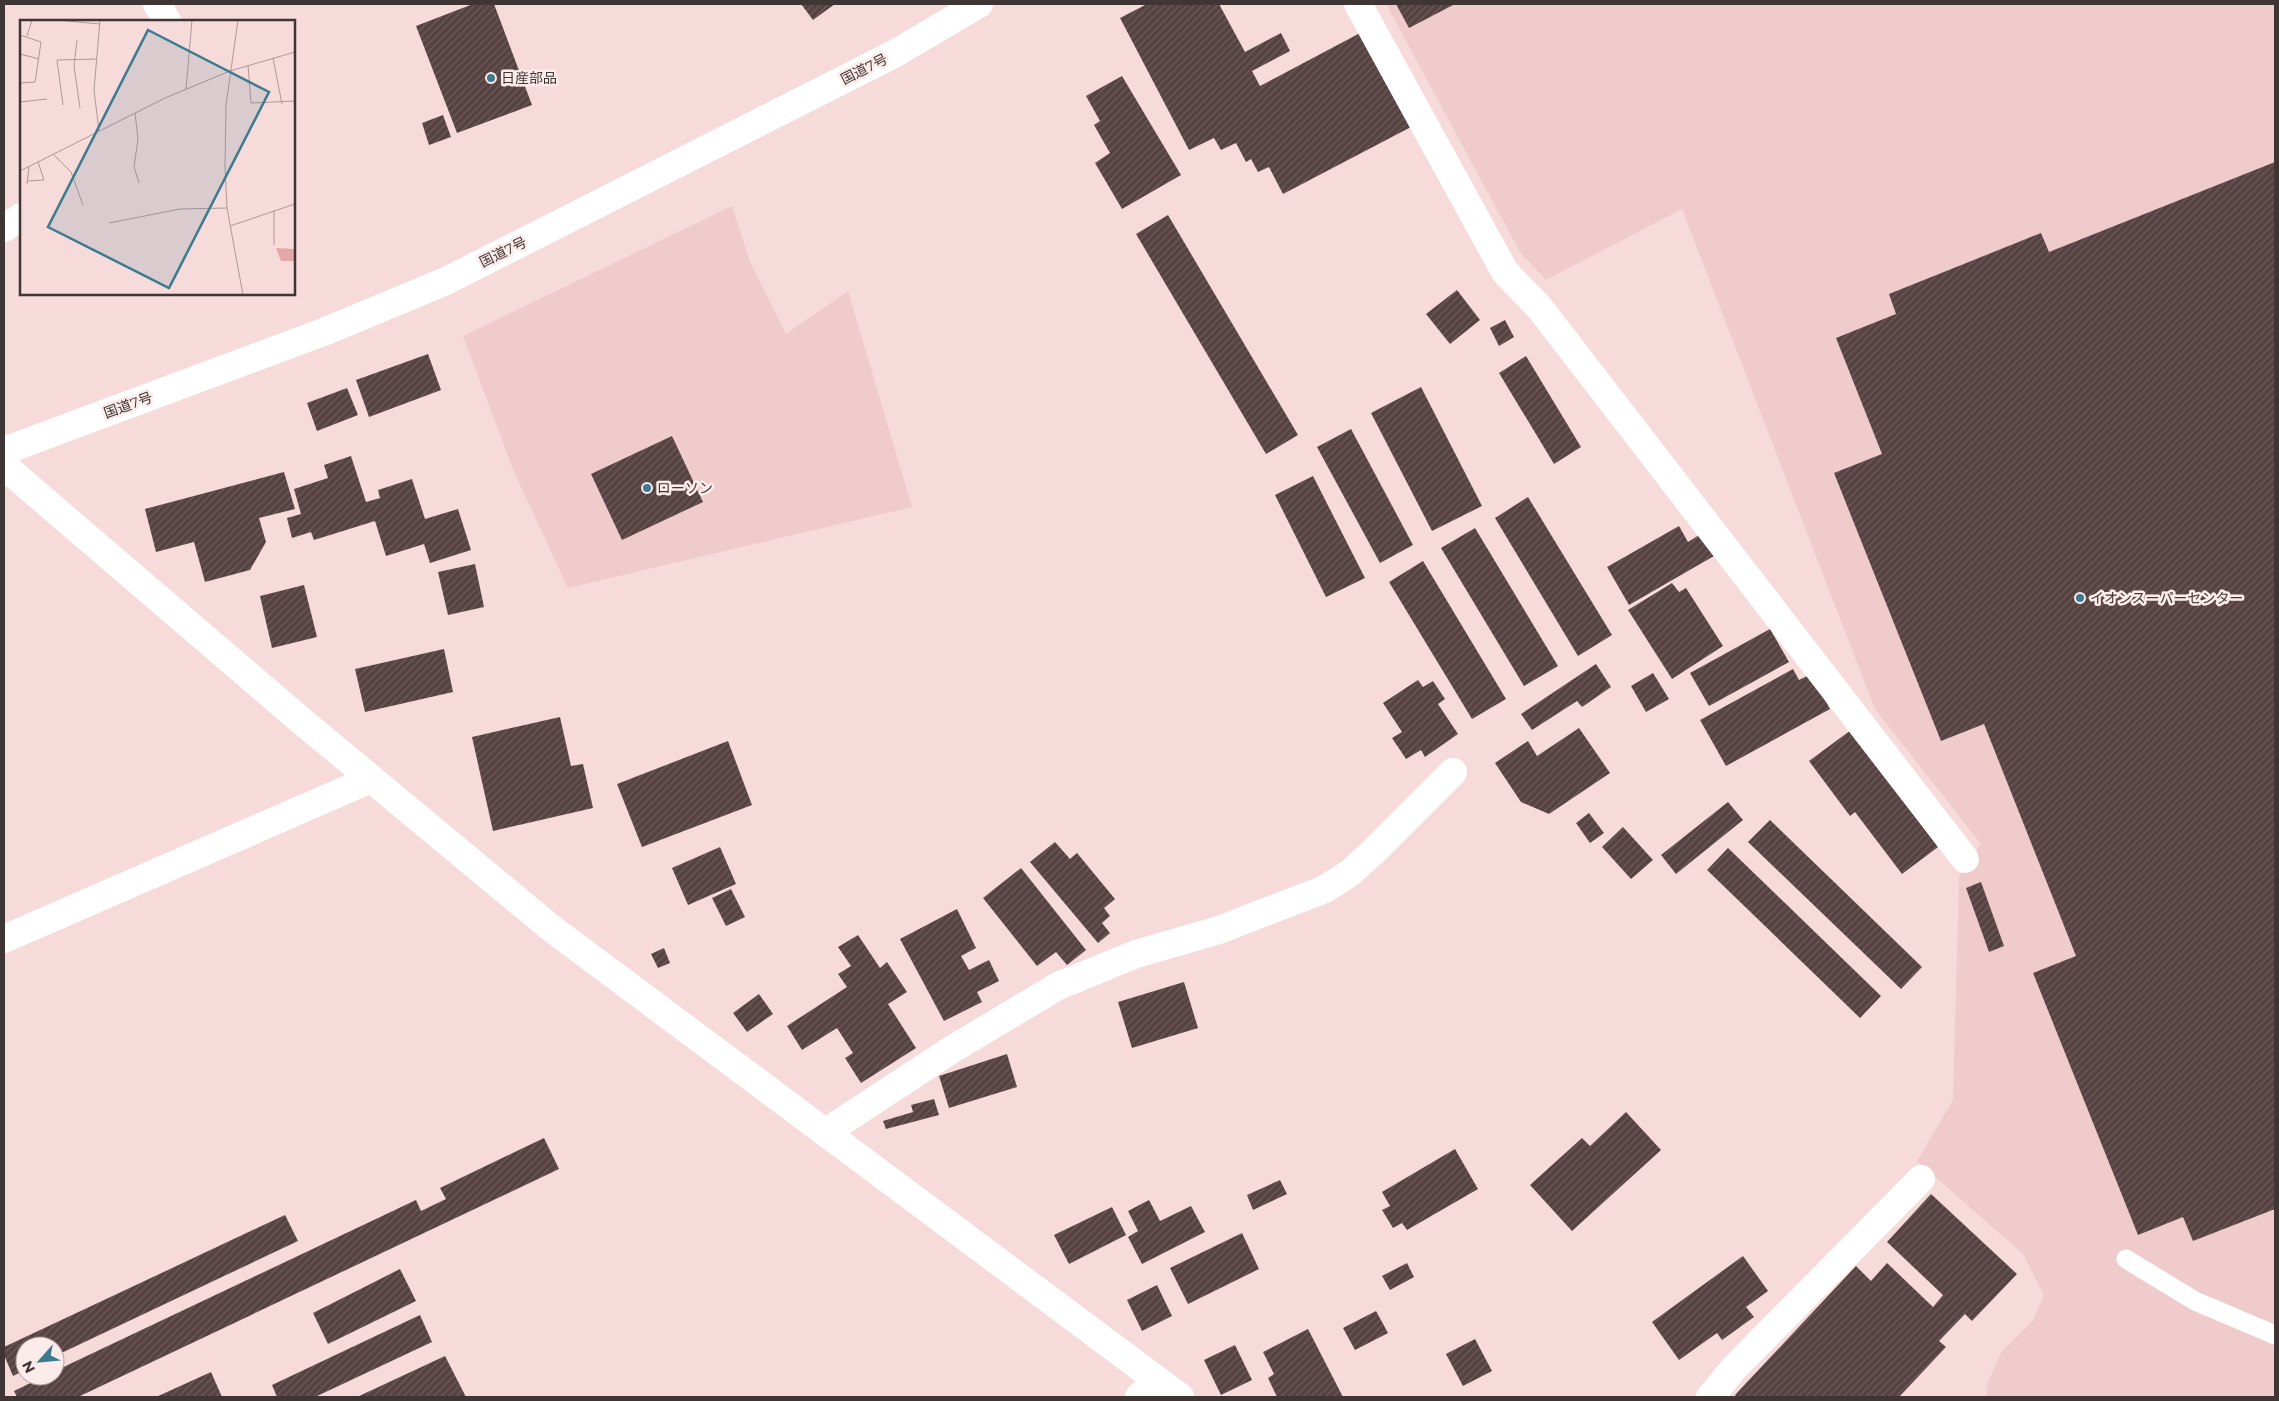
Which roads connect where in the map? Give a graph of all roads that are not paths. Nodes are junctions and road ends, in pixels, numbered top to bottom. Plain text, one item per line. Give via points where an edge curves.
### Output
1 (157, 4) edge
2 (979, 4) edge
3 (1358, 4) edge
4 (166, 20) edge
5 (20, 218) edge
6 (4, 228) edge
7 (4, 451) edge
8 (4, 466) edge
9 (1453, 772) dead end
10 (371, 779) junction
11 (1965, 859) dead end
12 (4, 938) edge
13 (826, 1132) junction
14 (1921, 1179) dead end
15 (2126, 1259) dead end
16 (2275, 1335) edge
17 (1149, 1389) edge
18 (1180, 1397) edge
19 (1710, 1397) edge

1 - 4 main road
2 - 7 main road, 国道7号 via 894,54 446,281 326,331
3 - 11 main road via 1505,272 1539,307
5 - 6 main road
8 - 10 main road
9 - 13 main road via 1362,862 1325,889 1219,930 1136,954 1058,986 951,1050
10 - 12 main road
10 - 13 main road via 551,928
13 - 17 main road
14 - 19 main road via 1736,1366
15 - 16 lane via 2195,1301
17 - 18 main road

